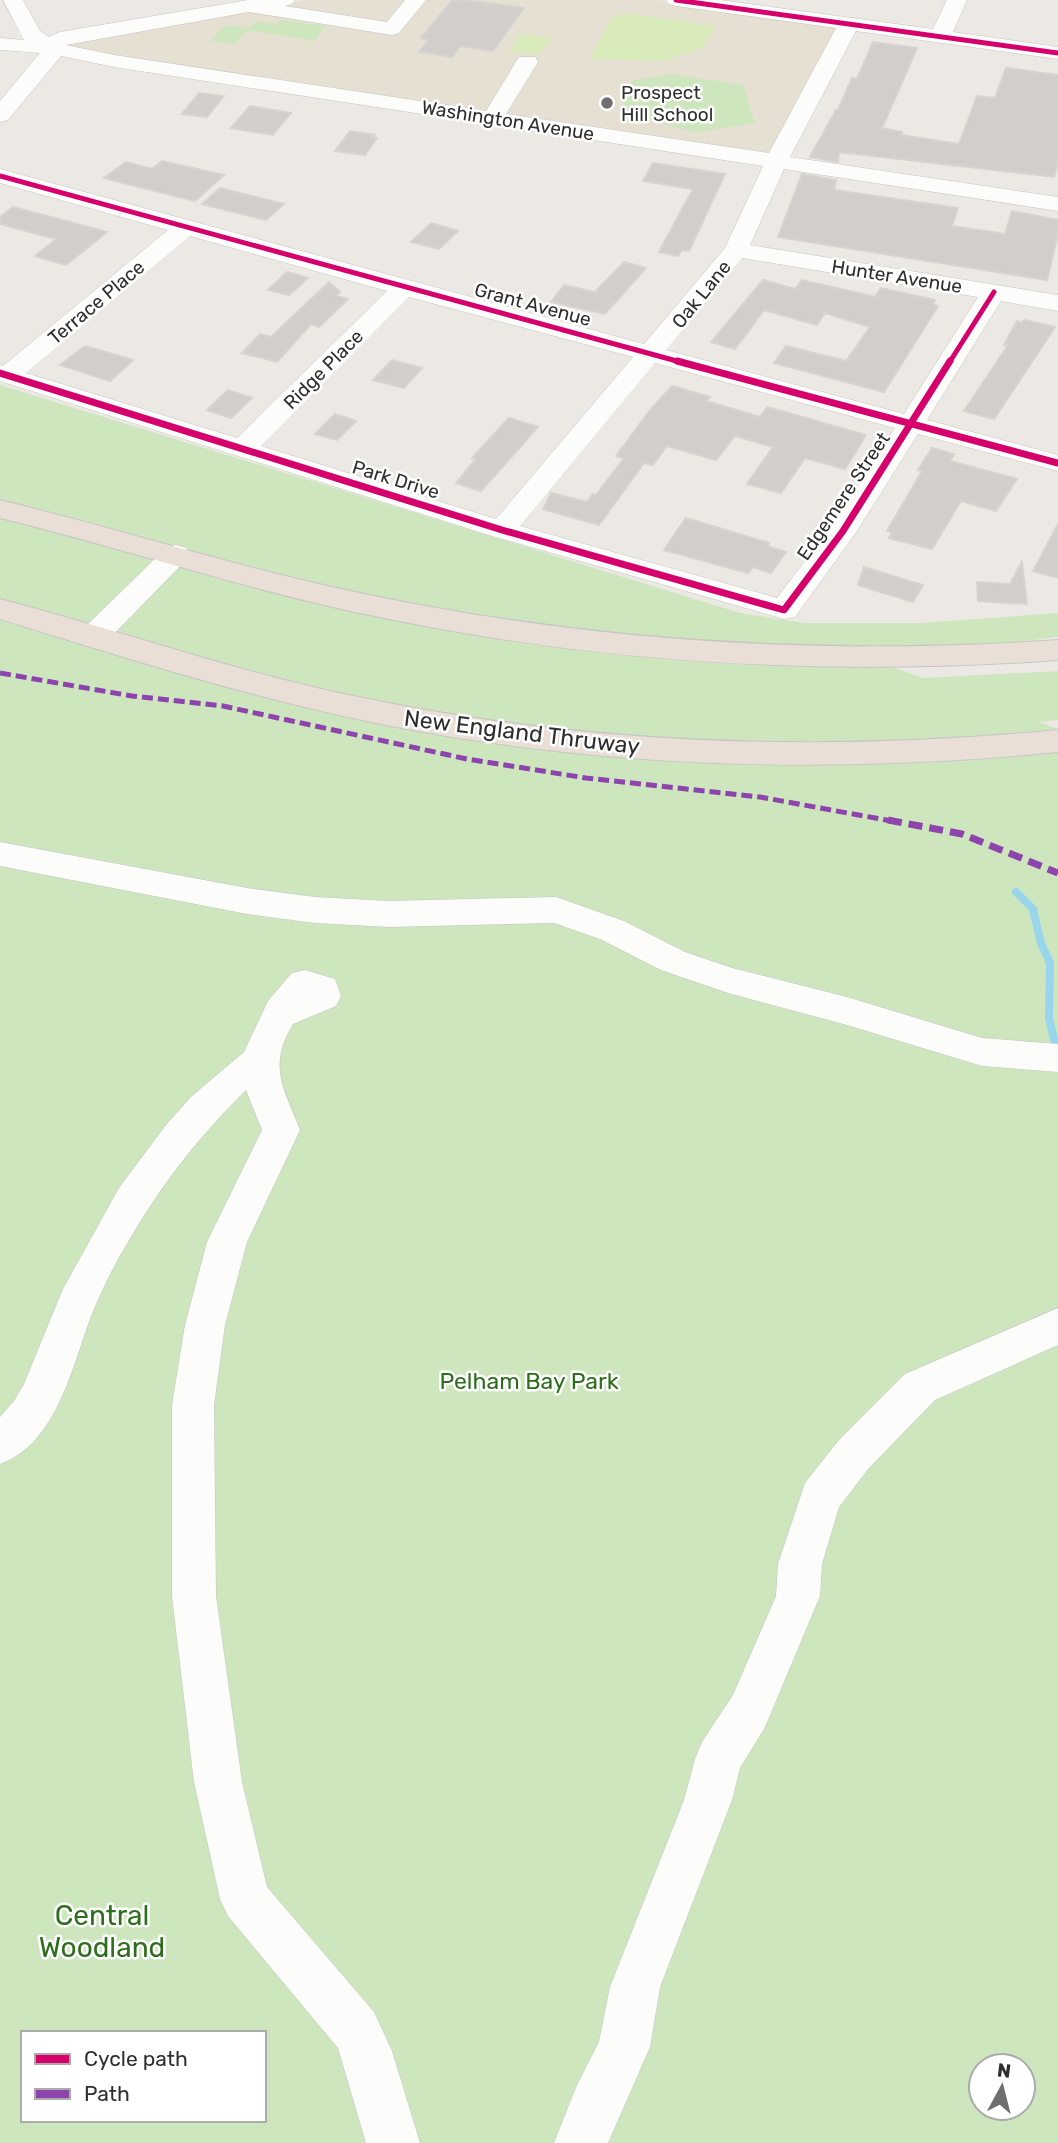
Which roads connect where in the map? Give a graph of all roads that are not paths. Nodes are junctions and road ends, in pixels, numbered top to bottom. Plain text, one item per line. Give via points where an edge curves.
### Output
1 (13, 0) edge
2 (285, 0) edge
3 (361, 0) edge
4 (416, 0) edge
5 (676, 0) edge
6 (957, 0) edge
7 (248, 6) junction
8 (849, 24) junction
9 (359, 25) junction
10 (940, 37) junction
11 (0, 44) edge
12 (51, 48) junction
13 (1058, 52) edge
14 (527, 62) dead end
15 (0, 115) edge
16 (492, 118) junction
17 (776, 162) junction
18 (0, 176) edge
19 (1058, 204) edge
20 (185, 228) junction
21 (736, 250) junction
22 (404, 288) junction
23 (994, 292) junction
24 (1058, 303) edge
25 (652, 354) junction
26 (4, 374) edge
27 (913, 424) junction
28 (242, 449) junction
29 (1058, 463) edge
30 (0, 509) edge
31 (502, 530) junction
32 (176, 554) junction
33 (0, 609) edge
34 (784, 610) joint
35 (93, 637) junction
36 (1058, 650) edge
37 (1058, 741) edge
38 (0, 854) edge
39 (281, 1011) dead end
40 (262, 1057) junction
41 (1058, 1058) edge
42 (1058, 1326) edge
43 (0, 1446) edge
44 (393, 2143) edge
45 (582, 2143) edge

1 - 12 street via 31,35
2 - 7 street
3 - 9 street
4 - 9 street via 392,29
5 - 8 street
6 - 10 street
7 - 9 street
7 - 12 street via 60,38
8 - 10 street
8 - 17 street, Oak Lane
10 - 13 street
11 - 12 street, Washington Avenue
12 - 15 street via 50,58
12 - 16 street, Washington Avenue
14 - 16 street
16 - 17 street, Washington Avenue
17 - 19 street, Washington Avenue
17 - 21 street, Oak Lane
18 - 20 street, Grant Avenue
20 - 22 street, Grant Avenue
20 - 26 street, Terrace Place
21 - 23 street, Hunter Avenue
21 - 25 street, Oak Lane
22 - 25 street, Grant Avenue
22 - 28 street, Ridge Place
23 - 24 street, Hunter Avenue
23 - 27 street, Edgemere Street
25 - 27 street, Grant Avenue
25 - 31 street, Oak Lane
26 - 28 street, Park Drive
27 - 29 street, Grant Avenue
27 - 34 street, Edgemere Street
28 - 31 street, Park Drive
30 - 32 highway
31 - 34 street, Park Drive
32 - 35 street
32 - 36 highway via 354,601 571,638 833,660
33 - 35 highway, New England Thruway
35 - 37 highway, New England Thruway via 291,693 548,740 705,752 853,755
38 - 41 street via 247,901 315,909 388,914 556,910 728,981 982,1052
39 - 40 street
40 - 43 street via 194,1117 150,1177 103,1249 32,1412
40 - 44 street via 259,1069 281,1130 227,1242 205,1325 193,1405 194,1596 204,1681 218,1782 245,1899 356,2030
42 - 45 street via 920,1387 854,1454 820,1497 800,1564 799,1596 749,1711 719,1759 708,1800 635,1987 624,2046

